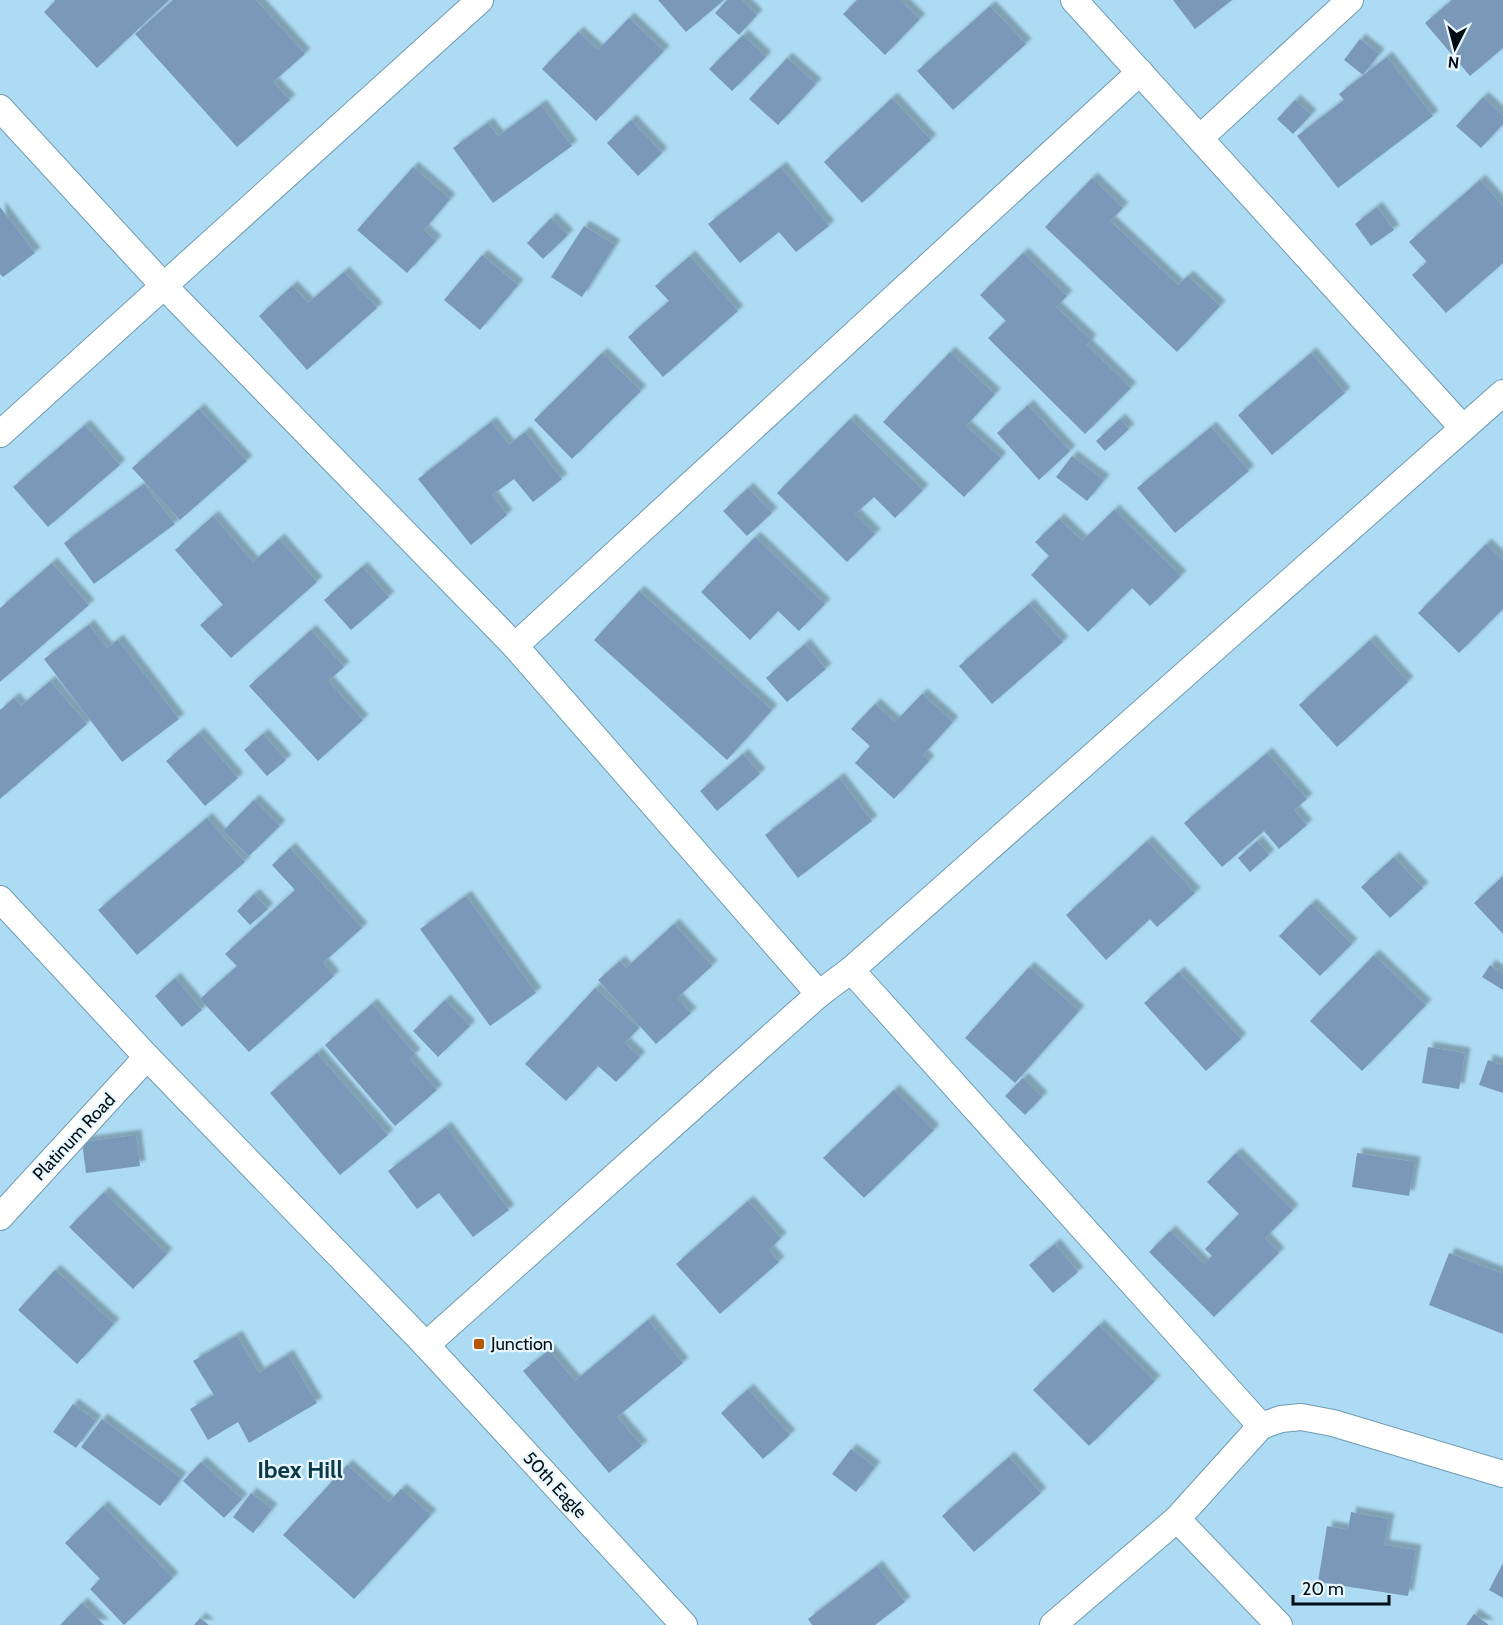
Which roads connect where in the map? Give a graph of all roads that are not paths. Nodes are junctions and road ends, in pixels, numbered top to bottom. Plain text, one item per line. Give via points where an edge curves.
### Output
1 (480, 0) edge
2 (1074, 0) edge
3 (1350, 0) edge
4 (1140, 72) junction
5 (0, 108) edge
6 (1200, 138) junction
7 (164, 285) junction
8 (1503, 393) edge
9 (1463, 428) junction
10 (0, 434) edge
11 (515, 646) junction
12 (0, 899) edge
13 (851, 970) junction
14 (819, 994) junction
15 (147, 1057) junction
16 (0, 1216) edge
17 (426, 1345) junction
18 (1261, 1425) junction
19 (1503, 1474) edge
20 (1177, 1519) junction
21 (684, 1625) edge
22 (1053, 1625) edge
23 (1279, 1625) edge

1 - 7 street
2 - 4 street
3 - 6 street
4 - 6 street
4 - 11 street
5 - 7 street
6 - 9 street
7 - 10 street
7 - 11 street
8 - 9 street
9 - 13 street
11 - 14 street
12 - 15 street, 50th Eagle
13 - 14 street
13 - 18 street
14 - 17 street
15 - 16 street, Platinum Road
15 - 17 street, 50th Eagle
17 - 21 street, 50th Eagle
18 - 19 street via 1300,1417 1333,1423
18 - 20 street
20 - 22 street
20 - 23 street

